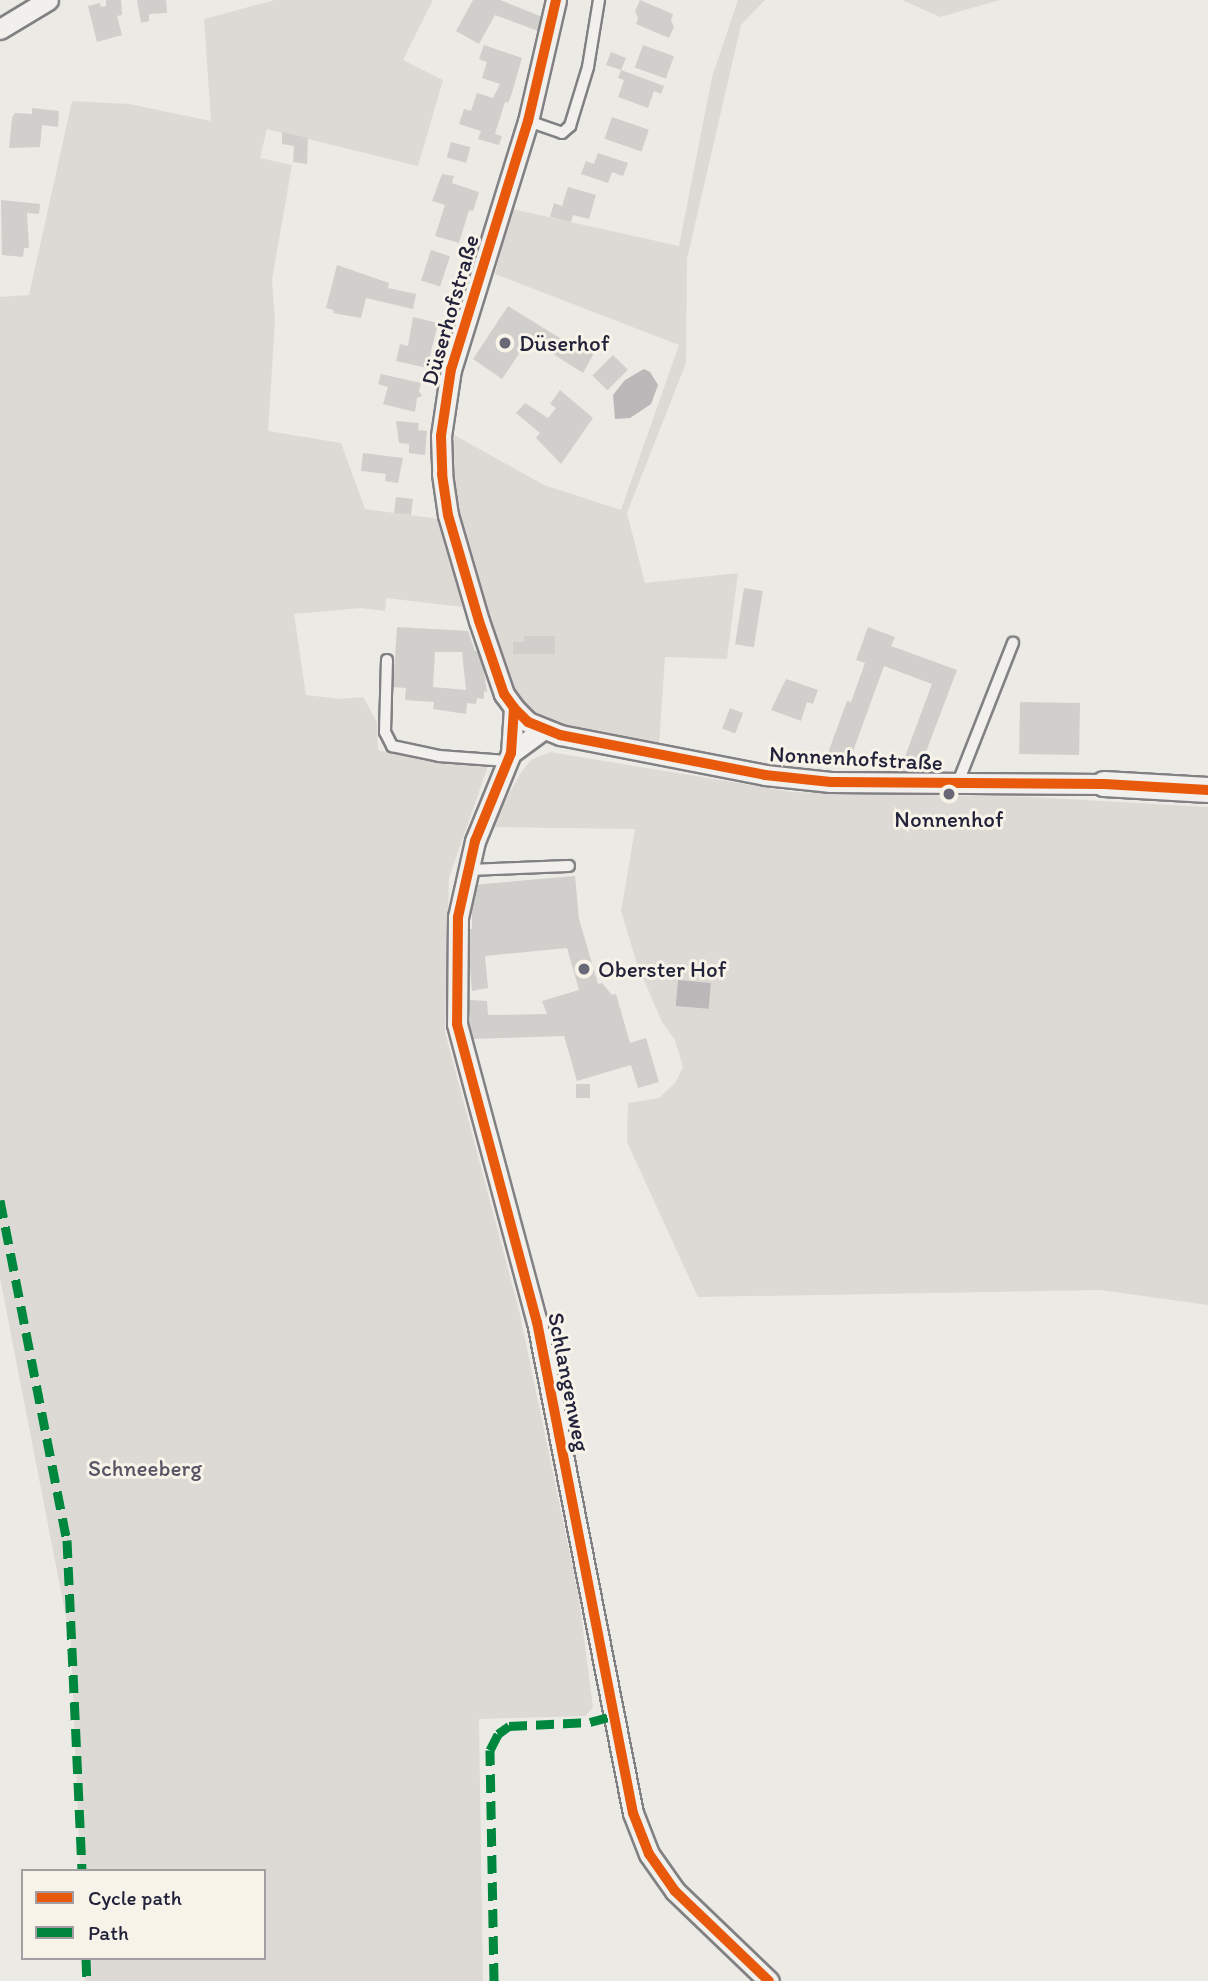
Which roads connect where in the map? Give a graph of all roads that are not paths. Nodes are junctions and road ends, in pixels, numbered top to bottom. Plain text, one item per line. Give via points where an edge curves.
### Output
1 (48, 0) edge
2 (556, 0) edge
3 (599, 0) edge
4 (0, 29) edge
5 (527, 121) junction
6 (1013, 643) dead end
7 (387, 660) dead end
8 (514, 708) junction
9 (544, 729) junction
10 (509, 757) junction
11 (1104, 784) joint
12 (957, 785) junction
13 (1208, 790) edge
14 (569, 866) dead end
15 (468, 870) junction
16 (769, 1981) edge

1 - 4 street
2 - 5 street, Düserhofstraße
3 - 5 lane via 588,67 570,126 562,133
5 - 8 street, Düserhofstraße via 451,369 441,436 448,515 479,621 504,694
6 - 12 lane
7 - 10 lane via 385,732 392,746 439,756
8 - 9 street, Nonnenhofstraße
8 - 10 street
9 - 10 street
9 - 12 street, Nonnenhofstraße via 560,736 765,775 831,782
10 - 15 street, Schlangenweg via 474,841
11 - 12 street, Nonnenhofstraße
11 - 13 street, Nonnenhofstraße
14 - 15 lane
15 - 16 street, Schlangenweg via 458,917 457,1024 537,1322 633,1813 649,1854 675,1891

